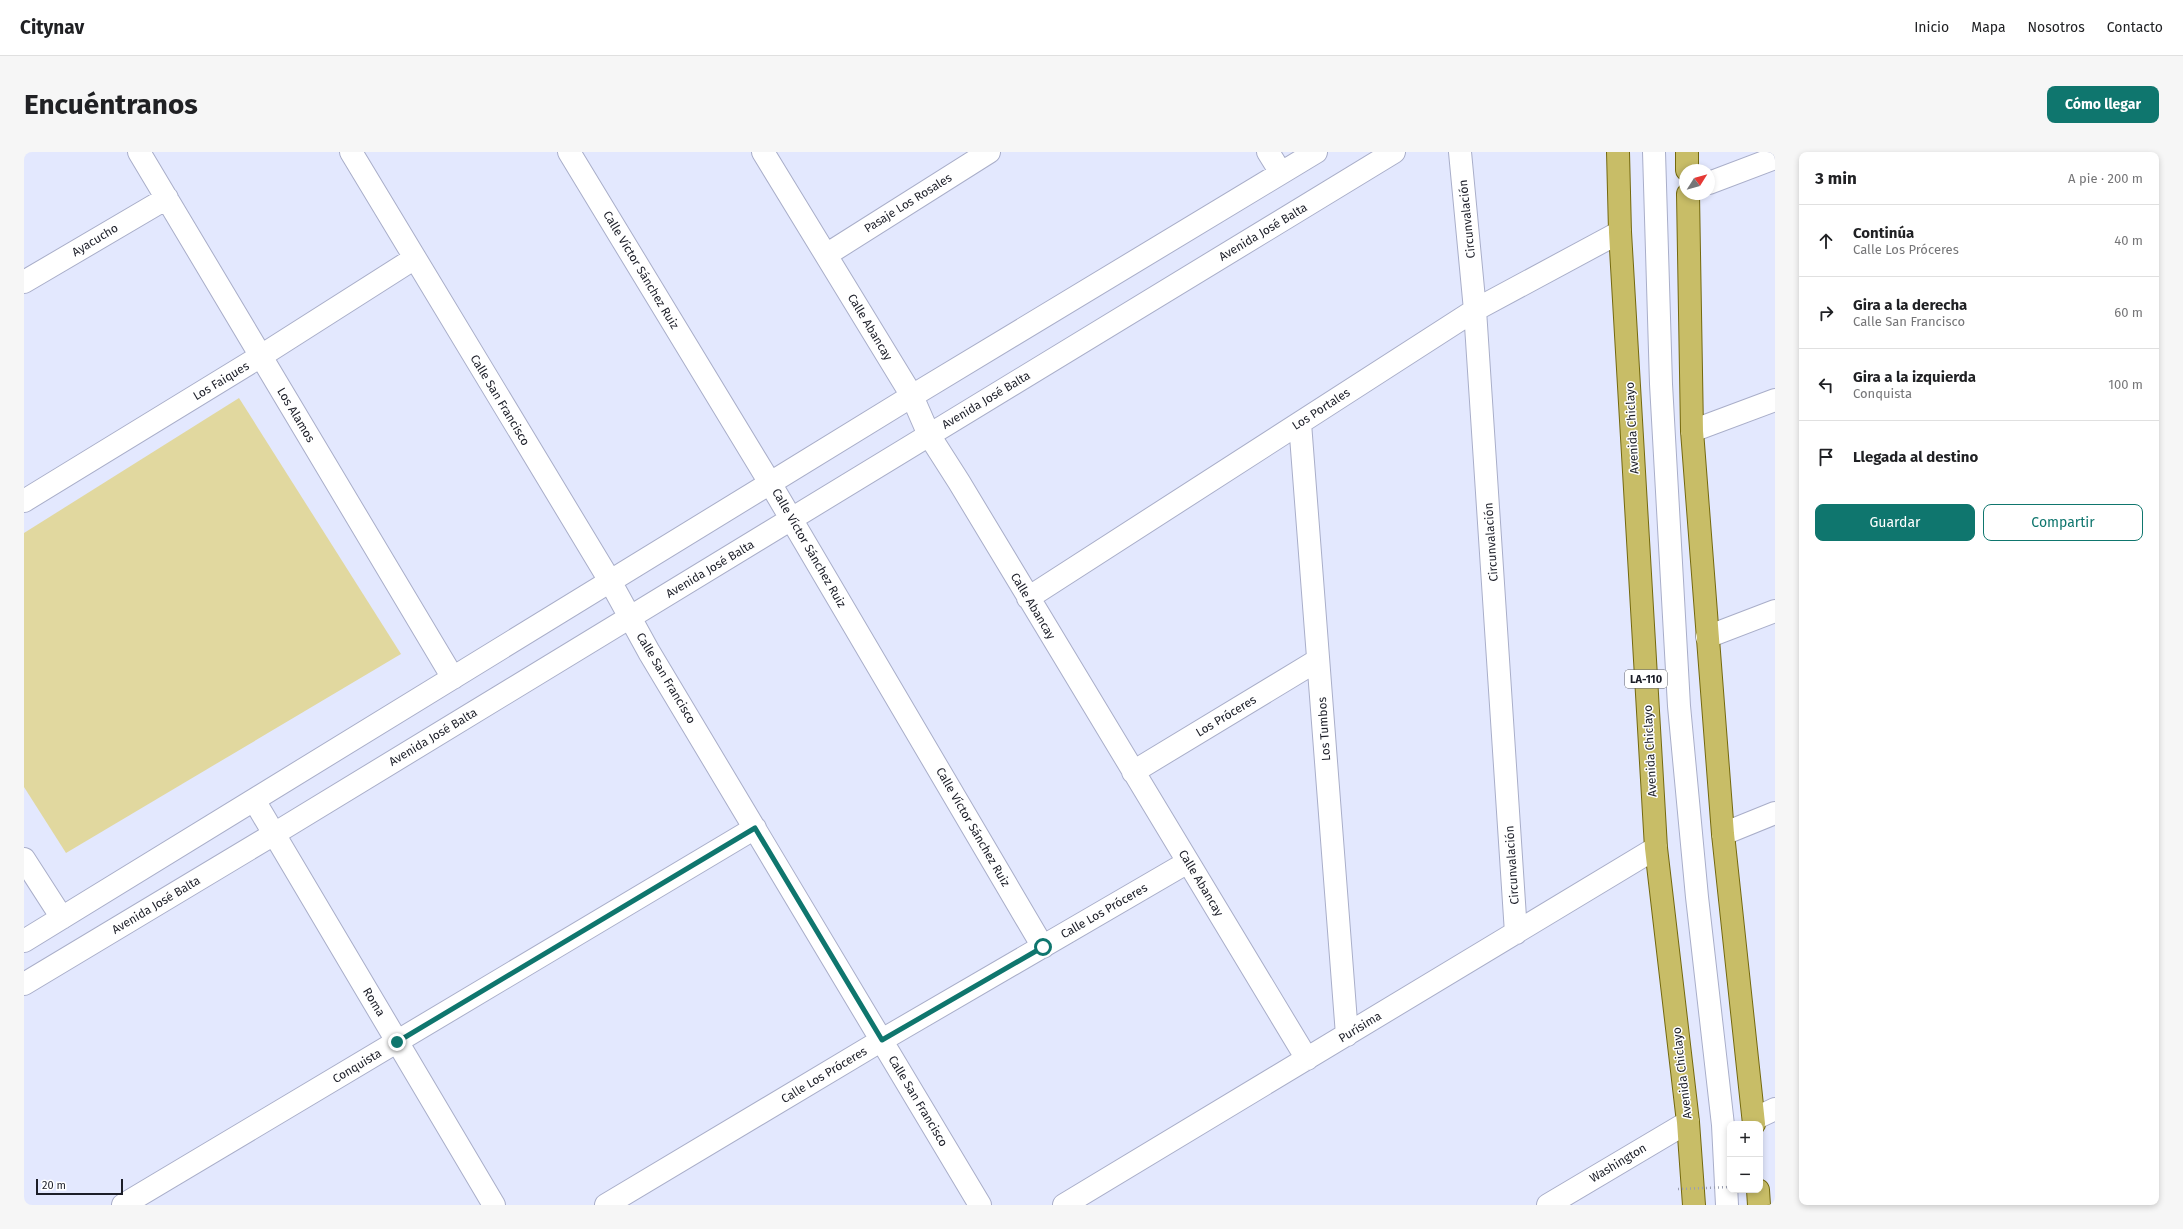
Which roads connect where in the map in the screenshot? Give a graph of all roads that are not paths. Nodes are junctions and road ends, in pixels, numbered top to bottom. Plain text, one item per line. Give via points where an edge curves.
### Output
1 (139, 152) edge
2 (351, 152) edge
3 (569, 152) edge
4 (763, 152) edge
5 (989, 152) edge
6 (1268, 152) edge
7 (1394, 152) edge
8 (1460, 152) edge
9 (1618, 152) edge
10 (1654, 152) edge
11 (1687, 152) edge
12 (1312, 153) edge
13 (1775, 158) edge
14 (1687, 164) edge
15 (1281, 173) junction
16 (1715, 181) edge
17 (167, 198) junction
18 (1688, 200) edge
19 (1620, 232) junction
20 (826, 255) junction
21 (415, 258) junction
22 (24, 282) edge
23 (1475, 310) junction
24 (261, 356) junction
25 (912, 396) junction
26 (1775, 400) edge
27 (1300, 423) junction
28 (1692, 431) junction
29 (929, 435) junction
30 (770, 482) junction
31 (24, 501) edge
32 (792, 519) junction
33 (610, 581) junction
34 (1028, 598) junction
35 (1775, 611) edge
36 (630, 618) junction
37 (1707, 637) junction
38 (1318, 660) junction
39 (453, 678) junction
40 (1133, 772) junction
41 (254, 800) junction
42 (1775, 813) edge
43 (755, 828) junction
44 (274, 834) junction
45 (1723, 834) junction
46 (1656, 848) junction
47 (24, 859) edge
48 (1188, 862) junction
49 (62, 918) junction
50 (1516, 933) junction
51 (24, 941) edge
52 (1043, 947) junction
53 (24, 984) edge
54 (1347, 1035) junction
55 (882, 1040) junction
56 (397, 1042) junction
57 (1307, 1058) junction
58 (1775, 1109) edge
59 (1754, 1121) edge
60 (1688, 1122) junction
61 (1758, 1193) edge
62 (123, 1205) edge
63 (494, 1205) edge
64 (606, 1205) edge
65 (980, 1205) edge
66 (1064, 1205) edge
67 (1548, 1205) edge
68 (1694, 1205) edge
69 (1727, 1205) edge
70 (1759, 1205) edge

1 - 17 street, Los Alamos
2 - 21 street, Calle San Francisco
3 - 30 street, Calle Víctor Sánchez Ruiz
4 - 20 street, Calle Abancay
5 - 20 street, Pasaje Los Rosales
6 - 15 street
7 - 29 street, Avenida José Balta
8 - 23 street, Circunvalación
9 - 19 main road, Avenida Chiclayo / LA-110
10 - 69 street via 1661,384 1679,706 1722,1125
11 - 14 main road
12 - 15 street
13 - 16 street
15 - 25 street
17 - 22 street, Ayacucho
17 - 24 street, Los Alamos
18 - 28 main road
19 - 23 street, Los Portales
19 - 46 main road, Avenida Chiclayo / LA-110
20 - 25 street, Calle Abancay
21 - 24 street, Los Faiques
21 - 33 street, Calle San Francisco
23 - 27 street, Los Portales
23 - 50 street, Circunvalación
24 - 31 street, Los Faiques
24 - 39 street, Los Alamos
25 - 29 street, Calle Abancay
25 - 30 street
26 - 28 street
27 - 34 street, Los Portales
27 - 38 street, Los Tumbos
28 - 37 main road
29 - 32 street, Avenida José Balta
29 - 34 street, Calle Abancay
30 - 32 street, Calle Víctor Sánchez Ruiz
30 - 33 street
32 - 36 street, Avenida José Balta
32 - 52 street, Calle Víctor Sánchez Ruiz
33 - 36 street, Calle San Francisco
33 - 39 street
34 - 40 street, Calle Abancay
35 - 37 street
36 - 43 street, Calle San Francisco
36 - 44 street, Avenida José Balta
37 - 45 main road
38 - 40 street, Los Próceres
38 - 54 street, Los Tumbos
39 - 41 street
40 - 48 street, Calle Abancay
41 - 44 street, Roma
41 - 49 street
42 - 45 street
43 - 55 street, Calle San Francisco
43 - 56 street, Conquista
44 - 53 street, Avenida José Balta
44 - 56 street, Roma
45 - 59 main road
46 - 50 street, Purísima
46 - 60 main road, Avenida Chiclayo / LA-110
47 - 49 street
48 - 52 street, Calle Los Próceres
48 - 57 street, Calle Abancay
49 - 51 street
50 - 54 street, Purísima
52 - 55 street, Calle Los Próceres
54 - 57 street, Purísima
55 - 64 street, Calle Los Próceres
55 - 65 street, Calle San Francisco
56 - 62 street, Conquista
56 - 63 street, Roma
57 - 66 street, Purísima
58 - 59 street
60 - 67 street, Washington
60 - 68 main road, Avenida Chiclayo / LA-110
61 - 70 main road

